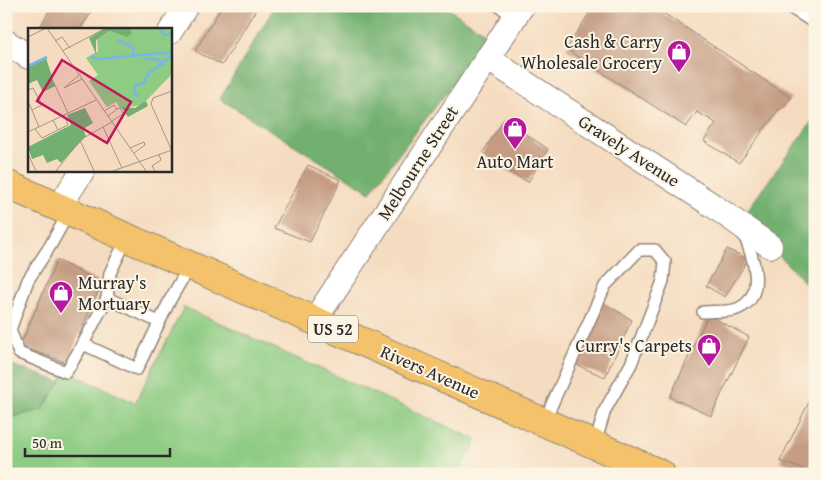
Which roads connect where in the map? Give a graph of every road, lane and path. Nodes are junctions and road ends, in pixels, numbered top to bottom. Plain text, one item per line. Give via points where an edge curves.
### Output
1 (186, 6) edge
2 (788, 6) edge
3 (512, 10) edge
4 (815, 23) edge
5 (171, 30) edge
6 (6, 42) edge
7 (28, 56) edge
8 (487, 58) junction
9 (83, 171) edge
10 (6, 184) edge
11 (64, 210) junction
12 (738, 224) junction
13 (127, 238) junction
14 (770, 246) dead end
15 (190, 265) junction
16 (107, 298) junction
17 (703, 312) dead end
18 (314, 321) junction
19 (159, 322) junction
20 (83, 344) junction
21 (544, 422) junction
22 (595, 444) junction
23 (661, 474) edge

1 - 5 street
2 - 4 lane
3 - 8 street, Melbourne Street
6 - 7 street
8 - 12 street, Gravely Avenue
8 - 18 street, Melbourne Street
9 - 11 street
10 - 11 main road, Rivers Avenue / US 52
11 - 13 main road, Rivers Avenue / US 52
11 - 20 lane via 50,246 28,280 10,330 18,353 66,372
12 - 14 street, Gravely Avenue
12 - 17 lane via 752,251 756,268 752,296 734,310
13 - 15 main road, Rivers Avenue / US 52
13 - 16 lane via 110,273
15 - 18 main road, Rivers Avenue / US 52
15 - 19 lane
16 - 19 lane
16 - 20 lane
18 - 21 main road, Rivers Avenue / US 52
19 - 20 lane via 137,369
21 - 22 main road, Rivers Avenue / US 52
21 - 22 lane via 605,286 639,250 655,250 665,262 663,281 631,364 605,410
22 - 23 main road, Rivers Avenue / US 52

